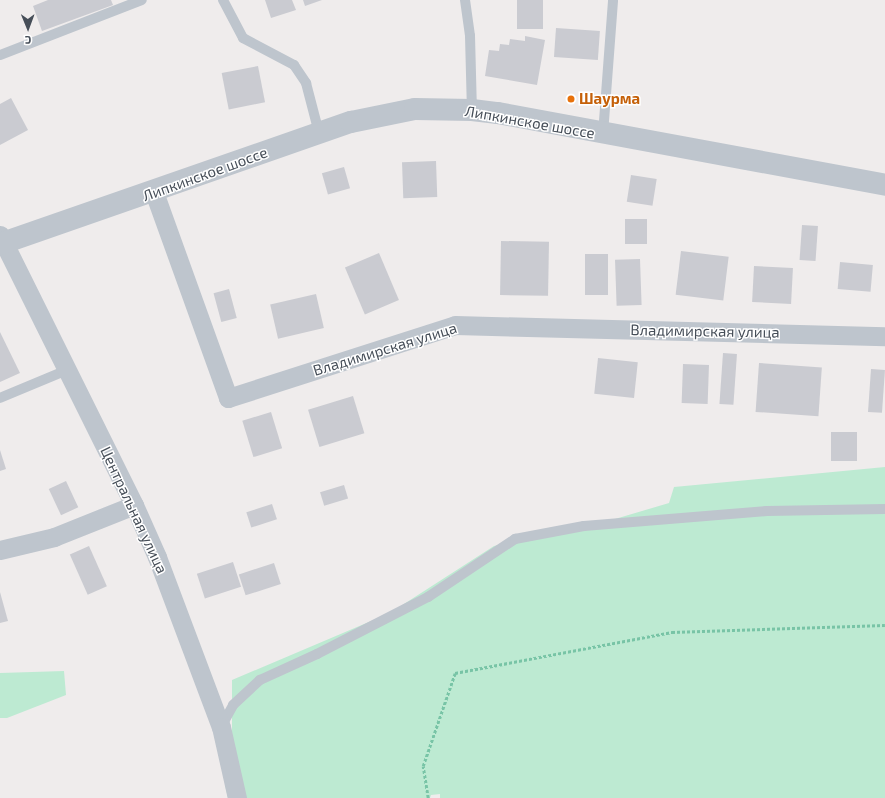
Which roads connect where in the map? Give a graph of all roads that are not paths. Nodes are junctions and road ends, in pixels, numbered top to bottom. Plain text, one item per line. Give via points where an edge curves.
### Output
1 (142, 0) edge
2 (223, 0) edge
3 (465, 0) edge
4 (612, 0) edge
5 (0, 55) edge
6 (472, 110) junction
7 (319, 133) junction
8 (603, 134) junction
9 (885, 185) edge
10 (154, 192) junction
11 (1, 241) edge
12 (885, 336) edge
13 (67, 370) junction
14 (0, 398) edge
15 (134, 505) junction
16 (885, 509) edge
17 (0, 550) edge
18 (221, 727) junction
19 (237, 798) edge

1 - 5 lane
2 - 7 lane via 243,38 294,65 306,83
3 - 6 lane via 470,36
4 - 8 lane
6 - 7 street, Липкинское шоссе via 415,110 351,122
6 - 8 street, Липкинское шоссе
7 - 10 street, Липкинское шоссе
8 - 9 street, Липкинское шоссе
10 - 11 street, Липкинское шоссе
10 - 12 street, Владимирская улица via 228,398 455,325
11 - 13 street, Центральная улица
13 - 14 lane
13 - 15 street, Центральная улица
15 - 17 street via 54,538
15 - 18 street, Центральная улица via 157,557
16 - 18 lane via 767,511 592,525 515,539 428,597 260,680 233,705
18 - 19 street, Центральная улица

